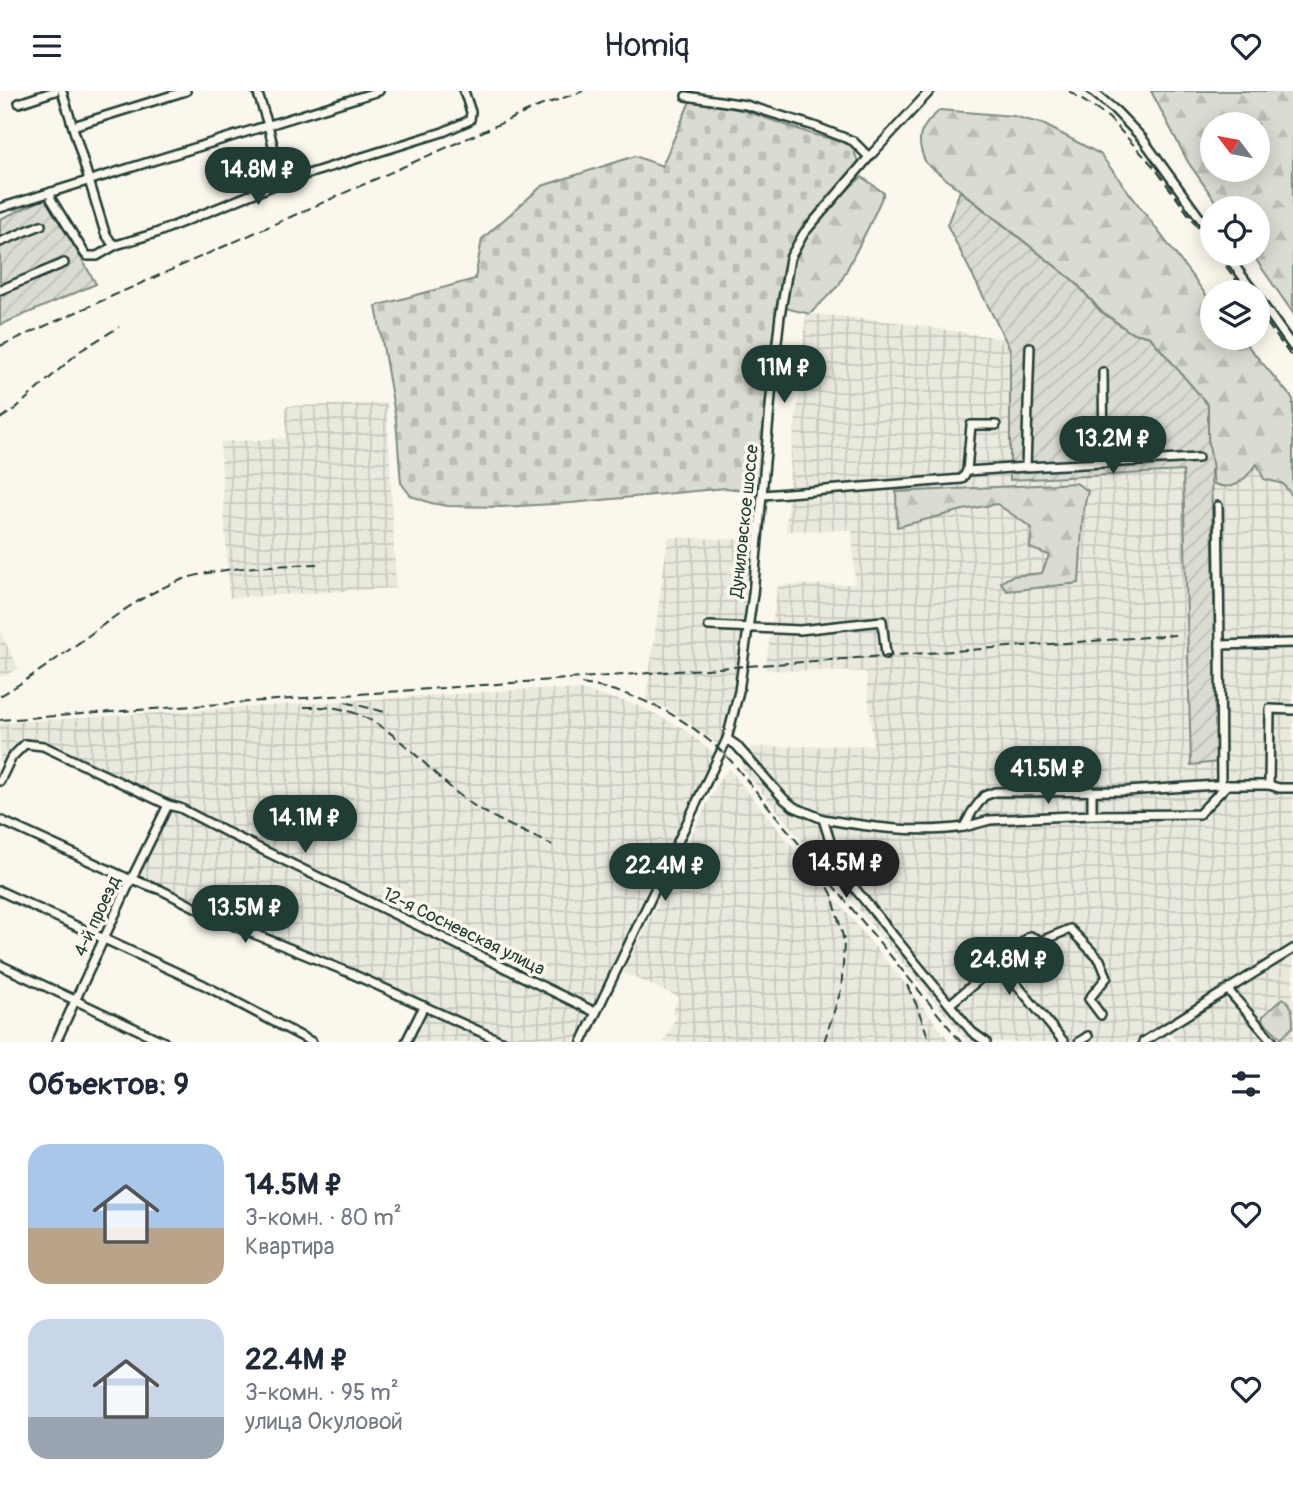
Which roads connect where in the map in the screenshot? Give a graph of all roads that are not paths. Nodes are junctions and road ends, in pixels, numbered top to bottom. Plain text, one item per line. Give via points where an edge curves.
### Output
1 (55, 91) edge
2 (62, 91) edge
3 (186, 91) edge
4 (257, 91) edge
5 (379, 91) edge
6 (464, 91) edge
7 (930, 91) edge
8 (1092, 91) edge
9 (686, 96) dead end
10 (19, 103) dead end
11 (268, 124) junction
12 (73, 126) junction
13 (869, 157) junction
14 (90, 179) junction
15 (282, 182) junction
16 (51, 192) junction
17 (0, 208) edge
18 (1200, 218) edge
19 (41, 225) dead end
20 (0, 242) edge
21 (116, 245) junction
22 (64, 263) dead end
23 (0, 290) edge
24 (1270, 315) edge
25 (1030, 347) dead end
26 (1293, 348) edge
27 (1103, 372) dead end
28 (996, 425) dead end
29 (1198, 458) dead end
30 (1104, 463) junction
31 (1026, 467) junction
32 (967, 471) junction
33 (763, 495) junction
34 (1218, 506) dead end
35 (709, 626) dead end
36 (749, 627) junction
37 (1293, 643) edge
38 (1220, 645) junction
39 (886, 654) dead end
40 (1293, 710) edge
41 (727, 739) junction
42 (0, 781) edge
43 (1224, 785) junction
44 (1269, 785) junction
45 (1293, 788) edge
46 (1092, 792) junction
47 (168, 805) junction
48 (1092, 815) junction
49 (823, 819) junction
50 (0, 820) edge
51 (964, 827) junction
52 (131, 880) junction
53 (0, 891) edge
54 (104, 939) junction
55 (1293, 949) edge
56 (999, 963) junction
57 (0, 965) edge
58 (1228, 990) junction
59 (74, 1000) junction
60 (950, 1004) junction
61 (424, 1006) junction
62 (596, 1012) junction
63 (1101, 1015) dead end
64 (1088, 1035) dead end
65 (56, 1042) edge
66 (164, 1042) edge
67 (312, 1042) edge
68 (406, 1042) edge
69 (503, 1042) edge
70 (582, 1042) edge
71 (986, 1042) edge
72 (1064, 1042) edge
73 (1079, 1042) edge
74 (1143, 1042) edge
75 (1273, 1042) edge

1 - 10 street
2 - 12 street
3 - 12 street
4 - 11 street
5 - 11 street
6 - 15 street via 470,120
7 - 13 street, Дуниловское шоссе
8 - 18 street via 1142,138
9 - 13 street via 746,105 814,126 853,141
11 - 14 street
11 - 15 street
12 - 14 street
13 - 33 street, Дуниловское шоссе via 803,233 790,258
14 - 16 street
14 - 21 street via 105,233
15 - 21 street
16 - 17 street
16 - 21 street via 85,254 97,256
19 - 20 street
22 - 23 street
24 - 26 street
25 - 31 street
27 - 30 street
28 - 32 street via 971,425
29 - 30 street
30 - 31 street
31 - 32 street
32 - 33 street via 962,479
33 - 36 street, Дуниловское шоссе
34 - 38 street
35 - 36 street
36 - 39 street via 800,630 883,621
36 - 41 street, Дуниловское шоссе
37 - 38 street
38 - 43 street
40 - 44 street via 1270,709
41 - 49 street via 784,799
41 - 62 street, Дуниловское шоссе
42 - 47 street, 12-я Сосневская улица via 16,751 25,744 43,746
43 - 44 street
43 - 46 street
43 - 48 street via 1199,814
44 - 45 street
46 - 48 street
46 - 51 street via 995,792 984,796
47 - 52 street, 4-й проезд
47 - 62 street, 12-я Сосневская улица
48 - 51 street via 990,820
49 - 51 street via 869,827 943,831
49 - 60 street via 837,863 848,880
50 - 52 street
52 - 54 street, 4-й проезд
52 - 61 street
53 - 54 street
54 - 59 street, 4-й проезд
54 - 67 street
55 - 58 street
56 - 60 street
56 - 63 street via 1030,936 1041,941 1070,929 1100,960 1107,977 1089,999
56 - 72 street
57 - 59 street
58 - 74 street
58 - 75 street
59 - 65 street, 4-й проезд
59 - 66 street
60 - 71 street
61 - 68 street
61 - 69 street
62 - 70 street, Дуниловское шоссе
64 - 73 street

